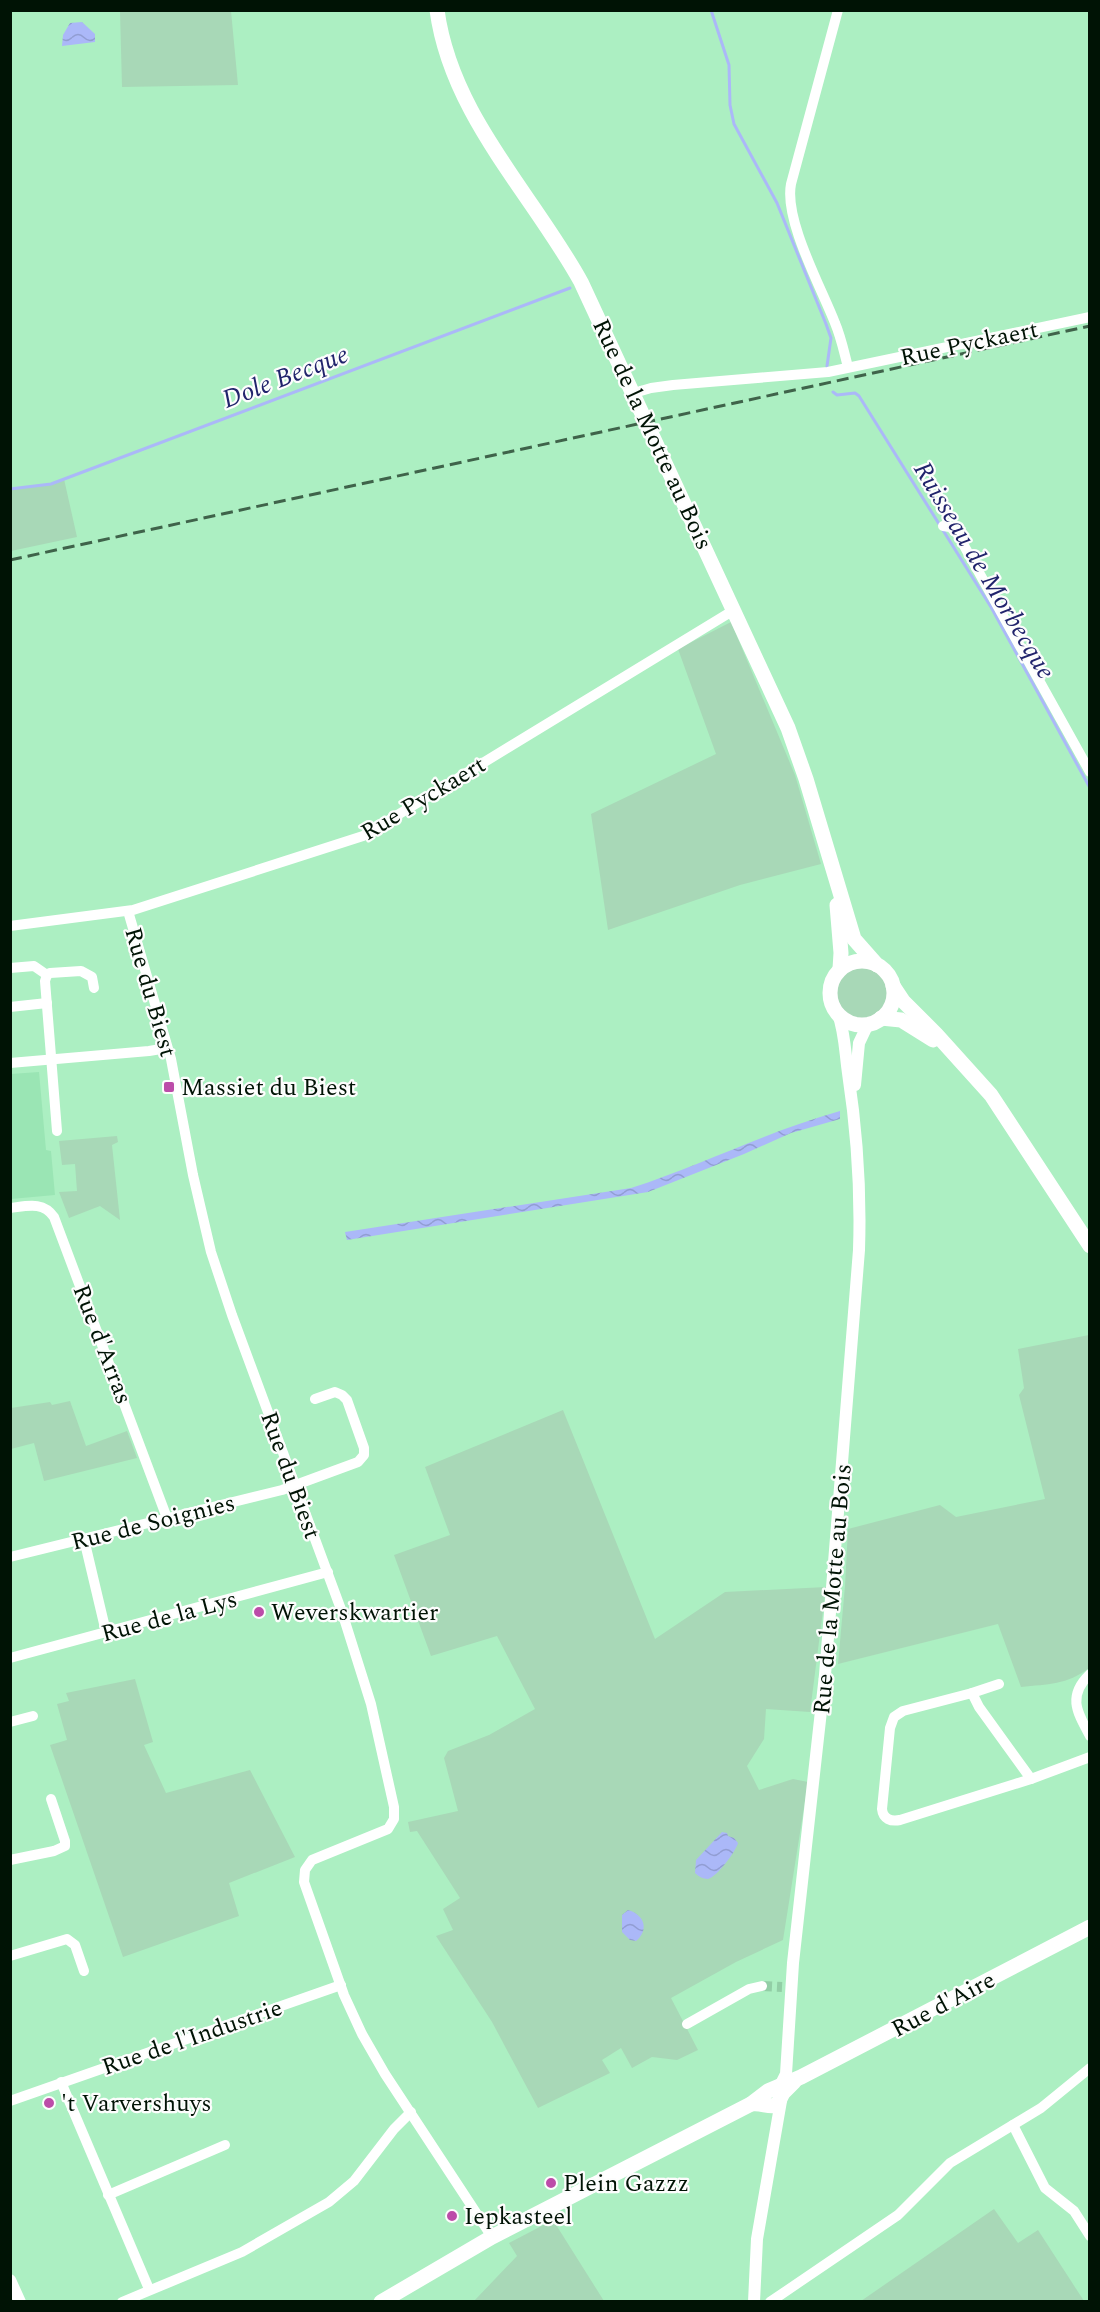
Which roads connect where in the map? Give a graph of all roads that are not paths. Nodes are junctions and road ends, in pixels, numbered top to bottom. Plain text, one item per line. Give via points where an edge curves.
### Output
1 (437, 10) edge
2 (838, 10) edge
3 (1089, 317) edge
4 (848, 367) junction
5 (634, 393) junction
6 (944, 526) dead end
7 (734, 610) junction
8 (1089, 772) edge
9 (834, 876) junction
10 (128, 911) junction
11 (10, 926) edge
12 (877, 965) junction
13 (10, 968) edge
14 (840, 969) junction
15 (47, 975) junction
16 (893, 986) junction
17 (94, 988) dead end
18 (47, 1003) junction
19 (10, 1006) edge
20 (838, 1014) junction
21 (875, 1021) junction
22 (167, 1048) junction
23 (955, 1055) junction
24 (52, 1060) junction
25 (10, 1063) edge
26 (853, 1104) junction
27 (57, 1131) dead end
28 (10, 1208) edge
29 (1089, 1246) edge
30 (315, 1399) dead end
31 (295, 1486) junction
32 (167, 1518) junction
33 (84, 1539) junction
34 (10, 1557) edge
35 (328, 1572) junction
36 (106, 1632) junction
37 (10, 1658) edge
38 (1089, 1674) edge
39 (999, 1684) dead end
40 (972, 1693) junction
41 (33, 1716) dead end
42 (10, 1722) edge
43 (1089, 1736) edge
44 (1089, 1757) edge
45 (1031, 1779) junction
46 (51, 1799) dead end
47 (10, 1860) edge
48 (1089, 1927) edge
49 (10, 1956) edge
50 (84, 1971) dead end
51 (341, 1985) junction
52 (762, 1986) tunnel mouth
53 (687, 2024) dead end
54 (1089, 2068) edge
55 (61, 2082) junction
56 (777, 2092) junction
57 (10, 2101) edge
58 (411, 2112) junction
59 (1012, 2125) junction
60 (225, 2145) dead end
61 (108, 2195) junction
62 (1089, 2236) edge
63 (492, 2237) junction
64 (10, 2280) edge
65 (149, 2289) junction
66 (20, 2301) edge
67 (122, 2301) edge
68 (381, 2301) edge
69 (754, 2301) edge
70 (770, 2301) edge

1 - 5 main road, Rue de la Motte au Bois via 447,55 465,100 573,267
2 - 4 street via 791,184 790,202
3 - 4 street, Rue Pyckaert
4 - 5 street, Rue Pyckaert via 816,374 673,385
5 - 7 main road, Rue de la Motte au Bois
6 - 8 street via 957,533
7 - 9 main road, Rue de la Motte au Bois via 793,740
7 - 10 street, Rue Pyckaert via 369,832
9 - 12 main road, Rue de la Motte au Bois via 854,939
9 - 14 main road, Rue de la Motte au Bois
10 - 11 street, Rue Pyckaert
10 - 22 street, Rue du Biest
12 - 14 main road via 858,961
12 - 16 main road via 889,975
13 - 15 street via 34,966
14 - 20 main road via 829,993
15 - 17 street via 85,971 92,977
15 - 18 street
16 - 21 main road via 892,1002
16 - 23 main road
18 - 19 street
18 - 24 street
20 - 21 main road via 853,1024
20 - 26 street, Rue de la Motte au Bois
21 - 23 main road via 896,1018
21 - 26 street, Rue de la Motte au Bois via 859,1043
22 - 24 street
22 - 31 street, Rue du Biest via 211,1252
23 - 29 main road via 997,1105
24 - 25 street
24 - 27 street
26 - 56 street, Rue de la Motte au Bois via 860,1206 857,1277 825,1675 786,1987
28 - 32 street, Rue d'Arras via 39,1205 54,1216
30 - 31 street, Rue de Soignies via 336,1392 345,1397 365,1451 355,1463
31 - 32 street, Rue de Soignies
31 - 35 street, Rue du Biest
32 - 33 street, Rue de Soignies
33 - 34 street, Rue de Soignies
33 - 36 street
35 - 36 street, Rue de la Lys
35 - 51 street, Rue du Biest via 369,1696 394,1816 386,1832 316,1858 304,1870 305,1886
36 - 37 street, Rue de la Lys
38 - 43 street via 1075,1698
39 - 40 street
40 - 45 street
40 - 45 street via 903,1711 894,1717 884,1815 897,1821
41 - 42 street
44 - 45 street
46 - 47 street via 64,1846
48 - 56 main road, Rue d'Aire
49 - 50 street via 63,1939 72,1941
51 - 55 street, Rue de l'Industrie
51 - 58 street via 366,2041
52 - 53 street via 749,1989
54 - 59 street via 1047,2104
55 - 57 street, Rue de l'Industrie
55 - 61 street
56 - 63 main road, Rue d'Aire
56 - 69 street via 777,2124 757,2239
58 - 63 street
58 - 65 street via 396,2125 354,2181 329,2202 236,2255
59 - 62 street via 1045,2188 1074,2211
59 - 70 street via 956,2158 898,2215
60 - 61 street
61 - 65 street
63 - 68 main road, Rue d'Aire
64 - 66 street
65 - 67 street

